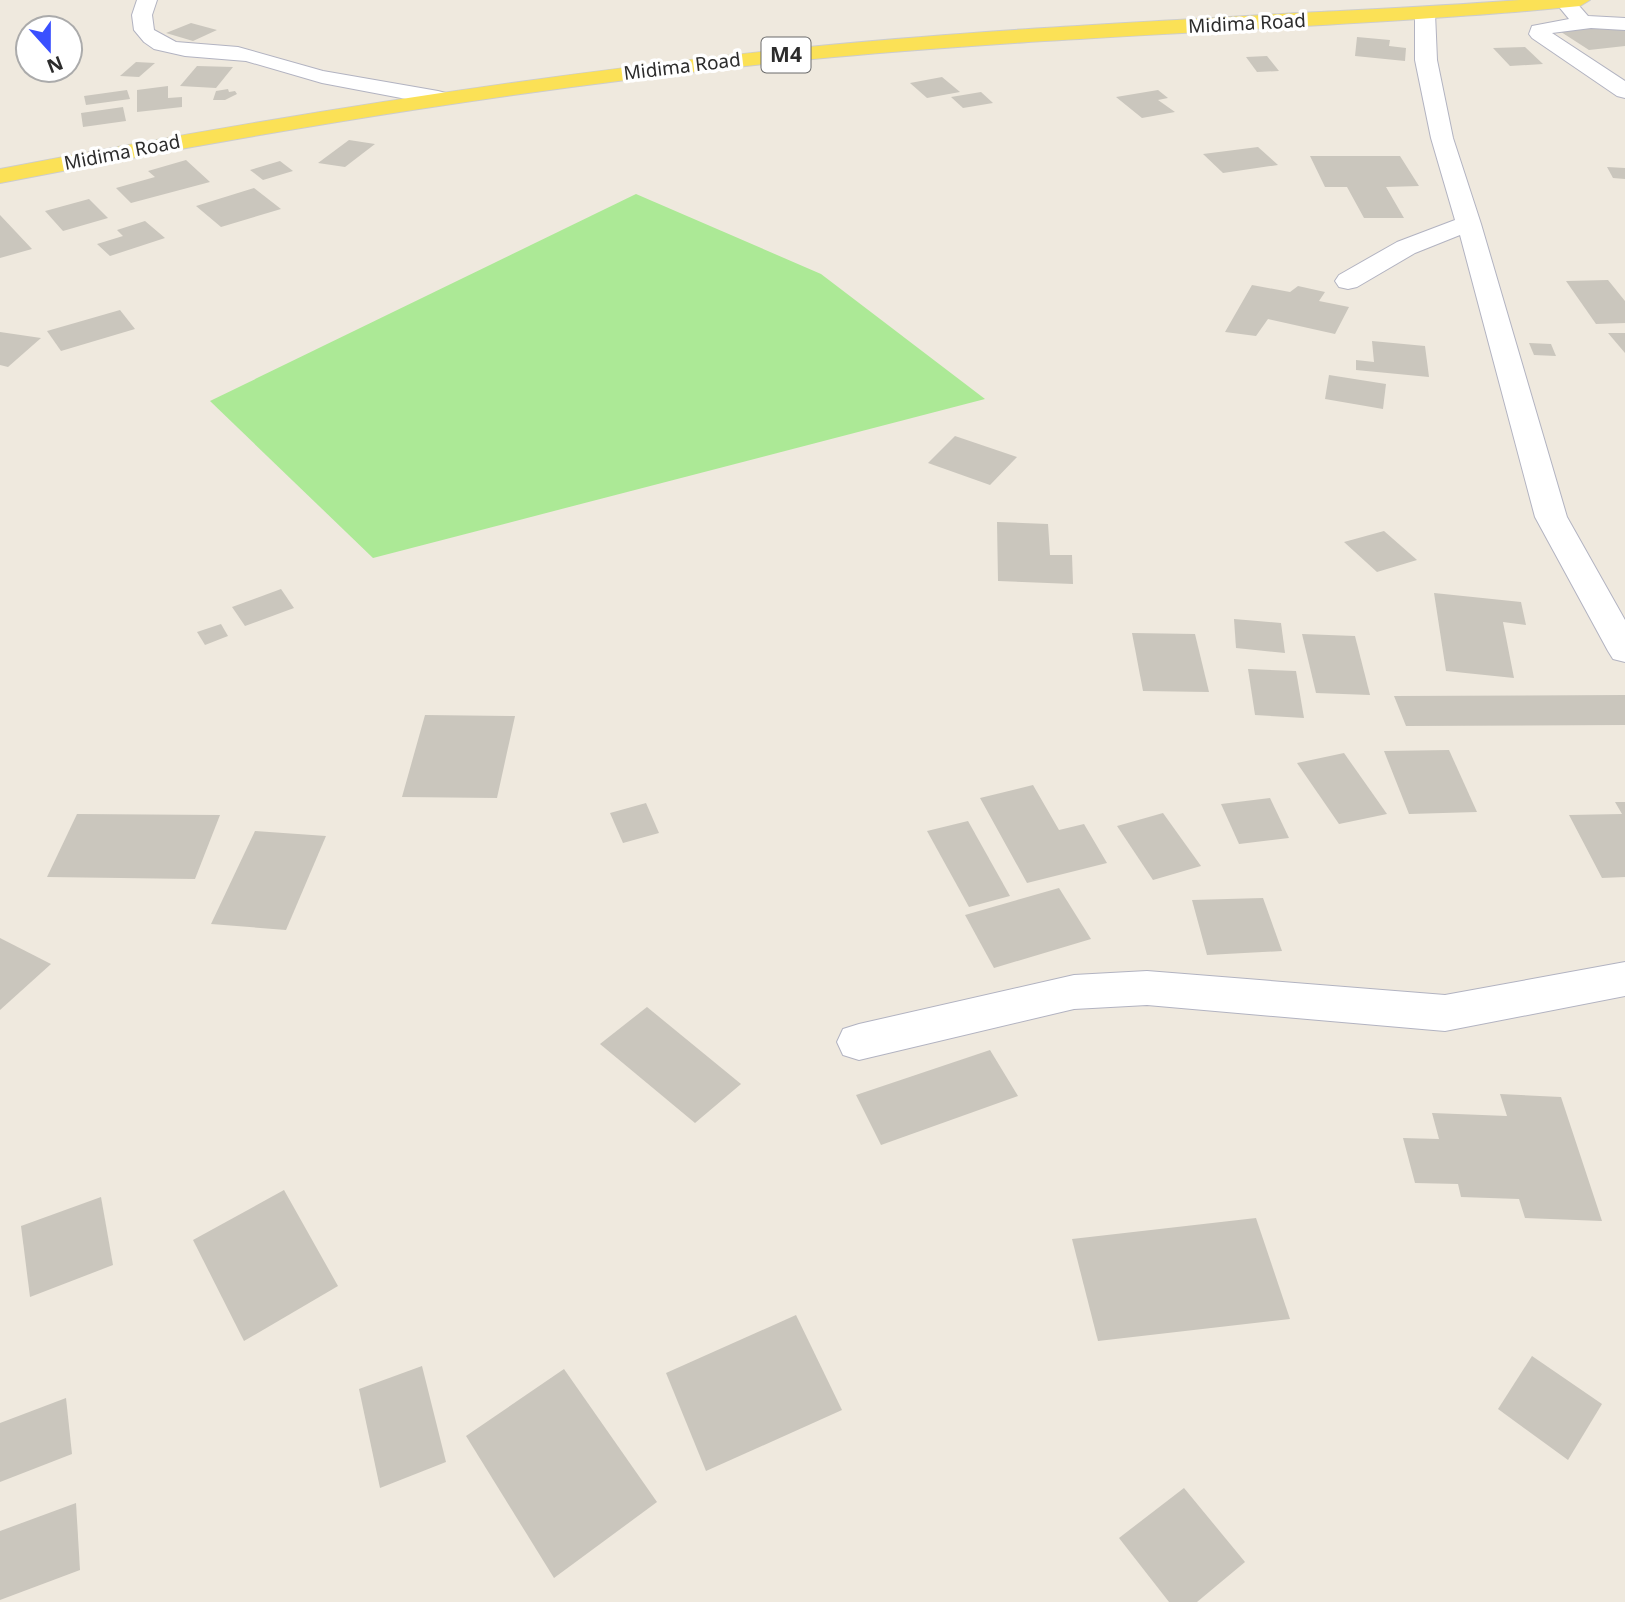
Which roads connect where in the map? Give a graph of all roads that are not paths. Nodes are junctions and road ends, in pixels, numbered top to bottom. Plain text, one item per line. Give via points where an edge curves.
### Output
1 (147, 0) edge
2 (1573, 1) edge
3 (1425, 13) junction
4 (1585, 22) junction
5 (1625, 24) edge
6 (1625, 91) edge
7 (438, 98) junction
8 (0, 176) edge
9 (1469, 224) junction
10 (1348, 281) dead end
11 (1625, 651) edge
12 (1625, 979) edge
13 (859, 1042) dead end

1 - 7 street via 141,26 151,39 165,45 234,52 326,78
2 - 3 main road, Midima Road / M4
2 - 4 street
3 - 7 main road, Midima Road / M4 via 787,55
3 - 9 street via 1428,73 1442,138
4 - 5 street
4 - 6 street via 1545,28 1539,34
7 - 8 main road, Midima Road / M4
9 - 10 street via 1391,253
9 - 11 street via 1551,517
12 - 13 street via 1445,1013 1147,988 1073,992

